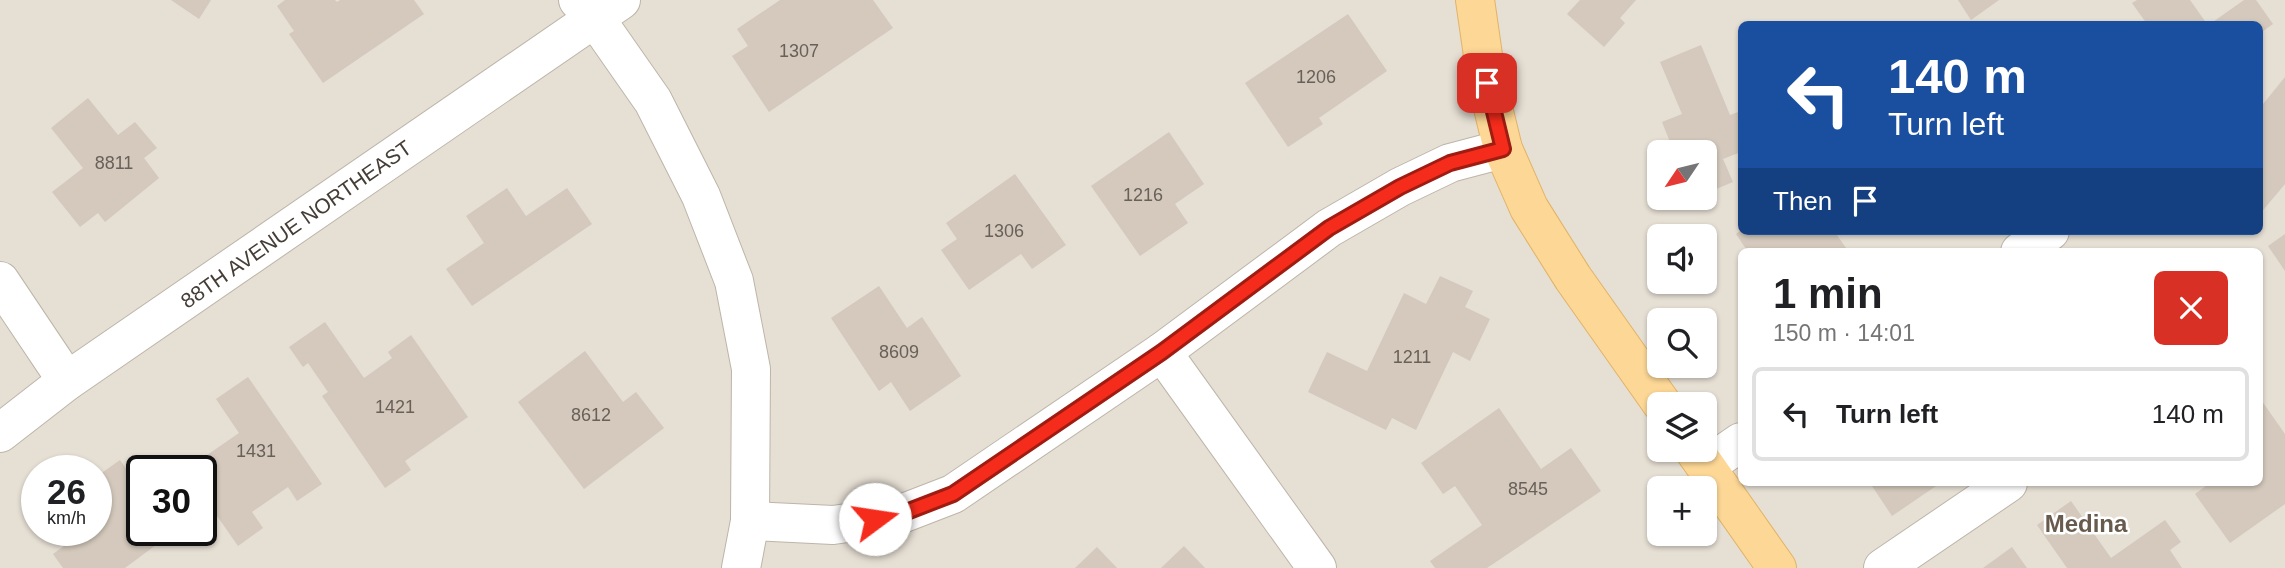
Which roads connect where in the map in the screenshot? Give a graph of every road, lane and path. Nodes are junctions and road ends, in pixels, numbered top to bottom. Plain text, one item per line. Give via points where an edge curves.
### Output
1 (1475, 0) edge
2 (598, 6) edge
3 (1503, 149) junction
4 (2044, 235) edge
5 (2026, 248) edge
6 (0, 281) edge
7 (1162, 352) junction
8 (67, 381) junction
9 (1654, 392) edge
10 (0, 433) edge
11 (1738, 443) edge
12 (1717, 451) edge
13 (1703, 462) edge
14 (2004, 486) edge
15 (750, 521) junction
16 (741, 568) edge
17 (1317, 568) edge
18 (1777, 568) edge
19 (1883, 568) edge

1 - 3 main road via 1487,83
2 - 8 street, 88TH AVENUE NORTHEAST
2 - 15 street via 701,196 734,281 751,369
3 - 7 street via 1450,163 1329,228
3 - 9 main road via 1529,208
4 - 5 street
6 - 8 street
7 - 15 street via 953,494 896,516 833,525
7 - 17 street
8 - 10 street, 88TH AVENUE NORTHEAST
11 - 12 street
13 - 18 main road
14 - 19 street
15 - 16 street

